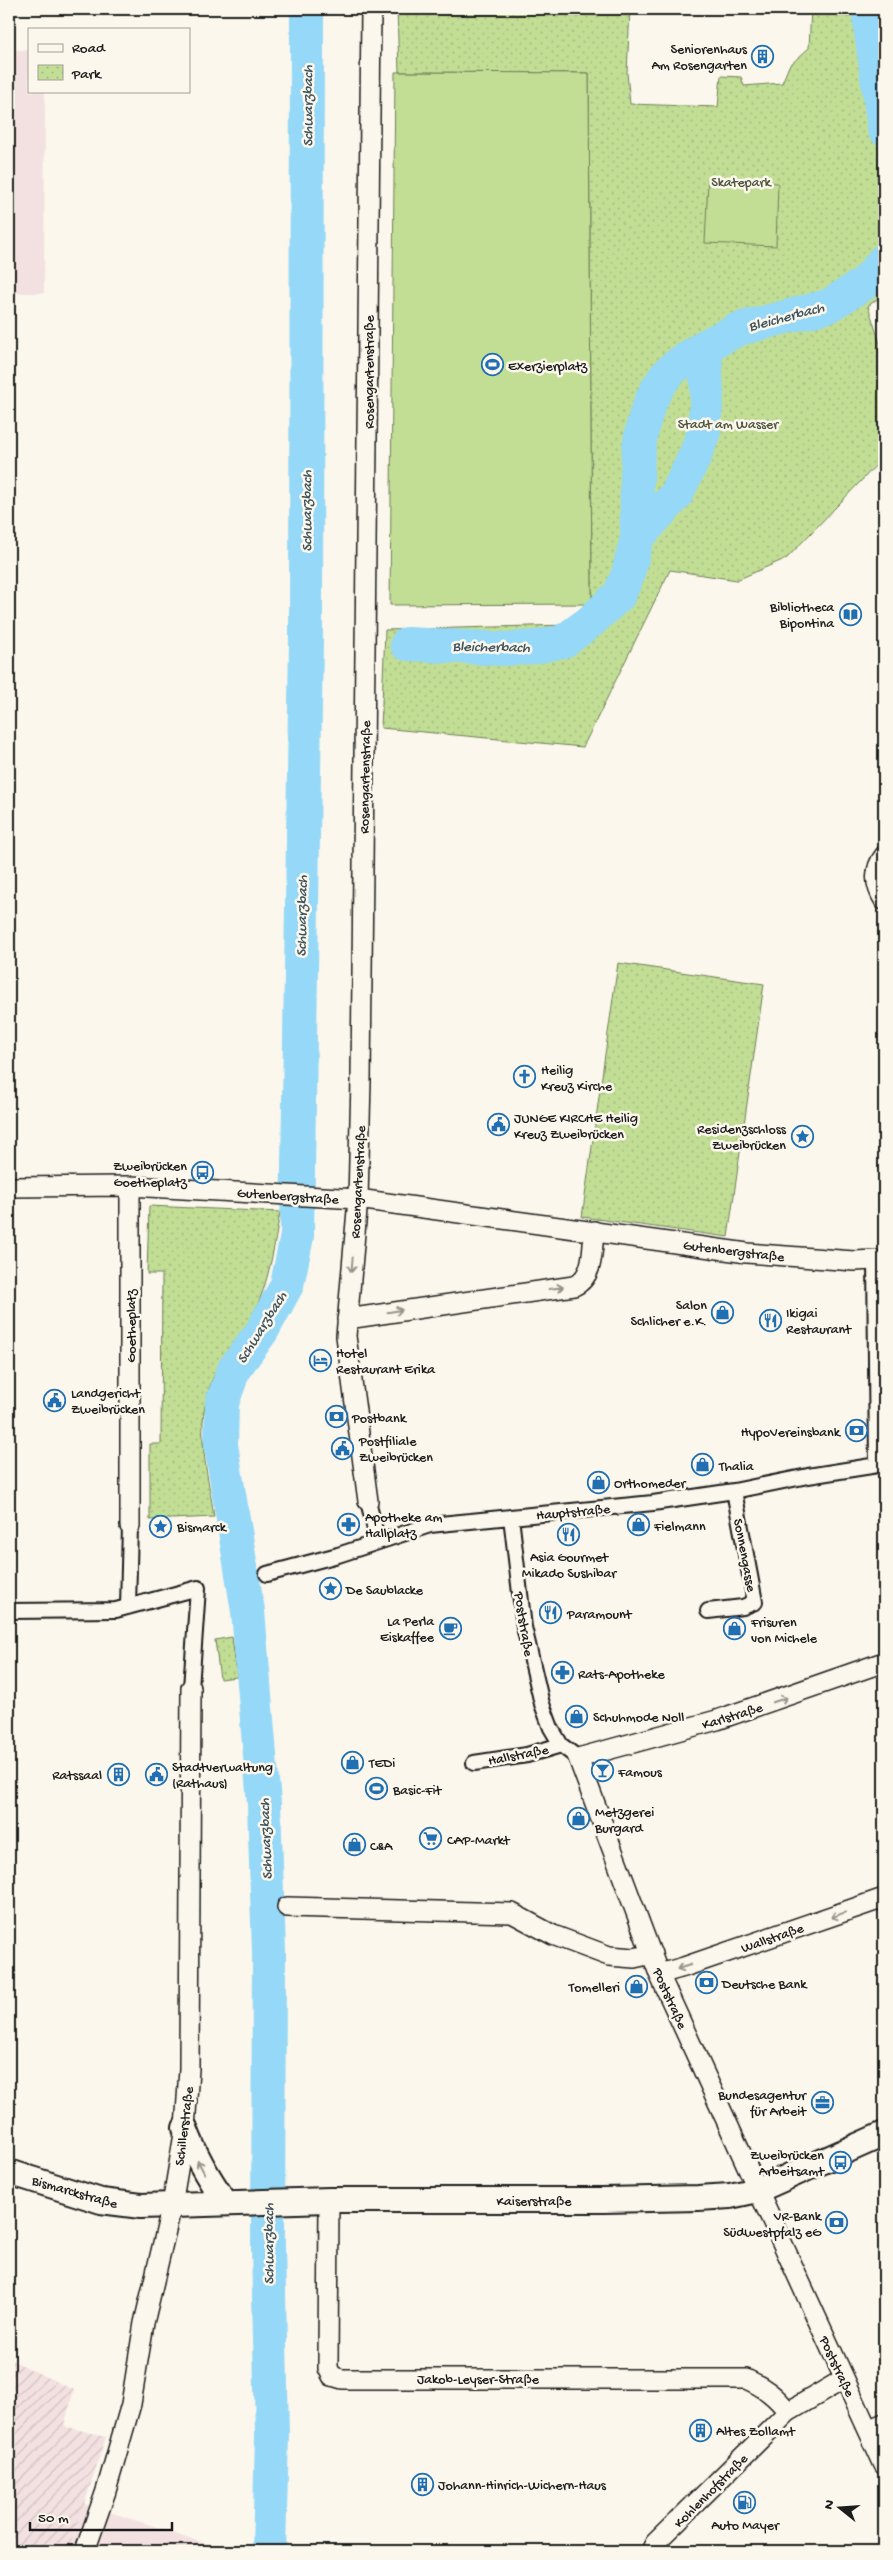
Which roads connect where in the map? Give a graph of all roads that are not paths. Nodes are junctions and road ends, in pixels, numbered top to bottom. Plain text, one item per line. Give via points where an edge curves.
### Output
1 (371, 9) edge
2 (884, 856) edge
3 (884, 900) edge
4 (130, 1186) junction
5 (9, 1187) edge
6 (358, 1199) junction
7 (594, 1231) junction
8 (875, 1260) joint
9 (347, 1319) junction
10 (880, 1464) edge
11 (734, 1491) junction
12 (368, 1500) joint
13 (511, 1517) junction
14 (130, 1526) joint
15 (378, 1542) junction
16 (267, 1574) dead end
17 (128, 1607) junction
18 (9, 1610) edge
19 (708, 1611) dead end
20 (884, 1662) edge
21 (191, 1688) joint
22 (561, 1745) junction
23 (578, 1758) junction
24 (474, 1763) dead end
25 (884, 1898) edge
26 (287, 1907) dead end
27 (652, 1954) junction
28 (659, 1974) junction
29 (185, 2128) junction
30 (884, 2134) edge
31 (9, 2172) edge
32 (758, 2190) junction
33 (329, 2200) junction
34 (228, 2202) junction
35 (172, 2205) junction
36 (844, 2379) junction
37 (788, 2412) junction
38 (876, 2426) edge
39 (884, 2465) edge
40 (85, 2551) edge
41 (651, 2551) edge

1 - 6 street, Rosengartenstraße via 362,1072
2 - 3 street via 876,875 878,891
4 - 5 street, Gutenbergstraße
4 - 6 street, Gutenbergstraße
4 - 14 street, Goetheplatz
6 - 7 street, Gutenbergstraße
6 -> 9 street, Rosengartenstraße
7 - 8 street, Gutenbergstraße via 748,1253
9 -> 7 street via 574,1286 582,1282 589,1269
8 - 10 street
9 - 12 street, Rosengartenstraße via 346,1336
10 - 11 street, Hauptstraße
11 - 13 street, Hauptstraße via 653,1503
11 - 19 street, Sonnengasse via 755,1602 743,1607
12 - 15 street, Rosengartenstraße
13 - 15 street, Hauptstraße via 430,1525
13 - 22 street, Poststraße via 524,1627 542,1704
14 - 17 street
15 - 16 street, Hauptstraße
17 - 18 street via 116,1610
17 - 21 street via 198,1588
23 -> 20 street, Karlstraße via 717,1720
21 - 29 street, Schillerstraße via 189,2050
22 - 23 street, Poststraße
22 - 24 street, Hallstraße via 528,1755
23 - 27 street, Poststraße
25 -> 28 street, Wallstraße
26 - 27 street via 512,1913 553,1935 609,1956 634,1958
27 - 28 street, Poststraße
28 - 32 street, Poststraße
34 -> 29 street via 207,2177
29 - 35 street, Schillerstraße
30 - 32 street, Kaiserstraße
31 - 35 street, Bismarckstraße via 120,2205
32 - 33 street, Kaiserstraße via 730,2196 632,2200
32 - 36 street, Poststraße
33 - 34 street, Kaiserstraße
33 - 37 street, Jakob-Leyser-Straße via 328,2368 332,2376 342,2379 746,2379 764,2387
34 - 35 street, Kaiserstraße
35 - 40 street, Schillerstraße via 152,2283 131,2404
36 - 37 street, Kohlenhofstraße
36 - 38 street, Poststraße
37 - 41 street, Kohlenhofstraße
38 - 39 street, Poststraße

